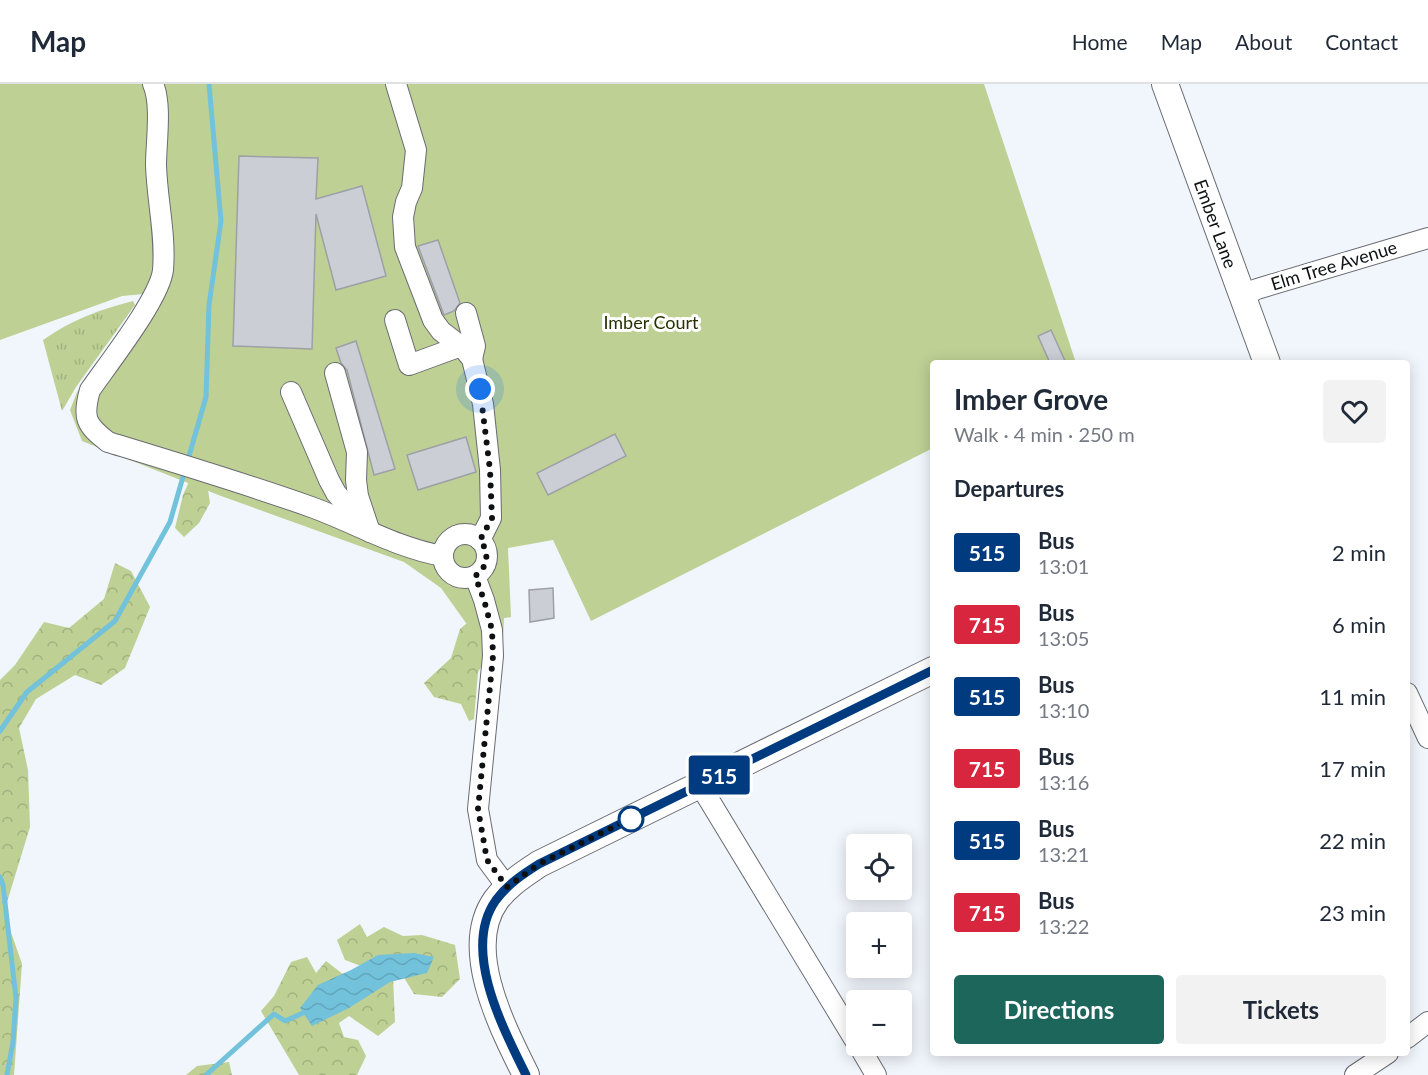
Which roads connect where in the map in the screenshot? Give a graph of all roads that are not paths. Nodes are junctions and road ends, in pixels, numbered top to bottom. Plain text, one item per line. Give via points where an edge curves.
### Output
1 (153, 84) edge
2 (396, 84) edge
3 (1165, 84) edge
4 (1428, 238) edge
5 (1241, 296) junction
6 (466, 313) dead end
7 (395, 320) dead end
8 (466, 352) junction
9 (1266, 360) edge
10 (335, 373) dead end
11 (291, 392) dead end
12 (370, 532) junction
13 (480, 540) junction
14 (443, 556) junction
15 (475, 576) junction
16 (930, 671) edge
17 (1410, 699) edge
18 (1428, 738) edge
19 (700, 785) junction
20 (507, 887) junction
21 (1428, 1022) edge
22 (846, 1026) edge
23 (1410, 1036) edge
24 (864, 1056) edge
25 (1384, 1056) edge
26 (526, 1075) edge
27 (876, 1075) edge
28 (1355, 1075) edge

1 - 12 street via 163,273 155,293 90,390 85,408 87,420 92,430 108,442 315,508
2 - 8 street via 416,150 412,188 403,217 405,247 434,320
3 - 5 main road, Ember Lane
4 - 5 street, Elm Tree Avenue
5 - 9 main road, Ember Lane
6 - 8 street via 475,346
7 - 8 street via 409,365
8 - 13 street via 483,404 490,470 492,518
10 - 12 street via 357,452 358,496
11 - 12 street via 336,493
12 - 14 street via 424,553
13 - 14 street via 468,534 454,537 444,548
13 - 15 street via 487,559
14 - 15 street via 453,575
15 - 20 street via 490,621 493,656 478,809 487,860
16 - 19 main road
17 - 18 street
19 - 20 main road via 539,864
19 - 22 street
20 - 26 main road via 487,917 483,952 493,1001
21 - 23 street
24 - 27 street
25 - 28 street

